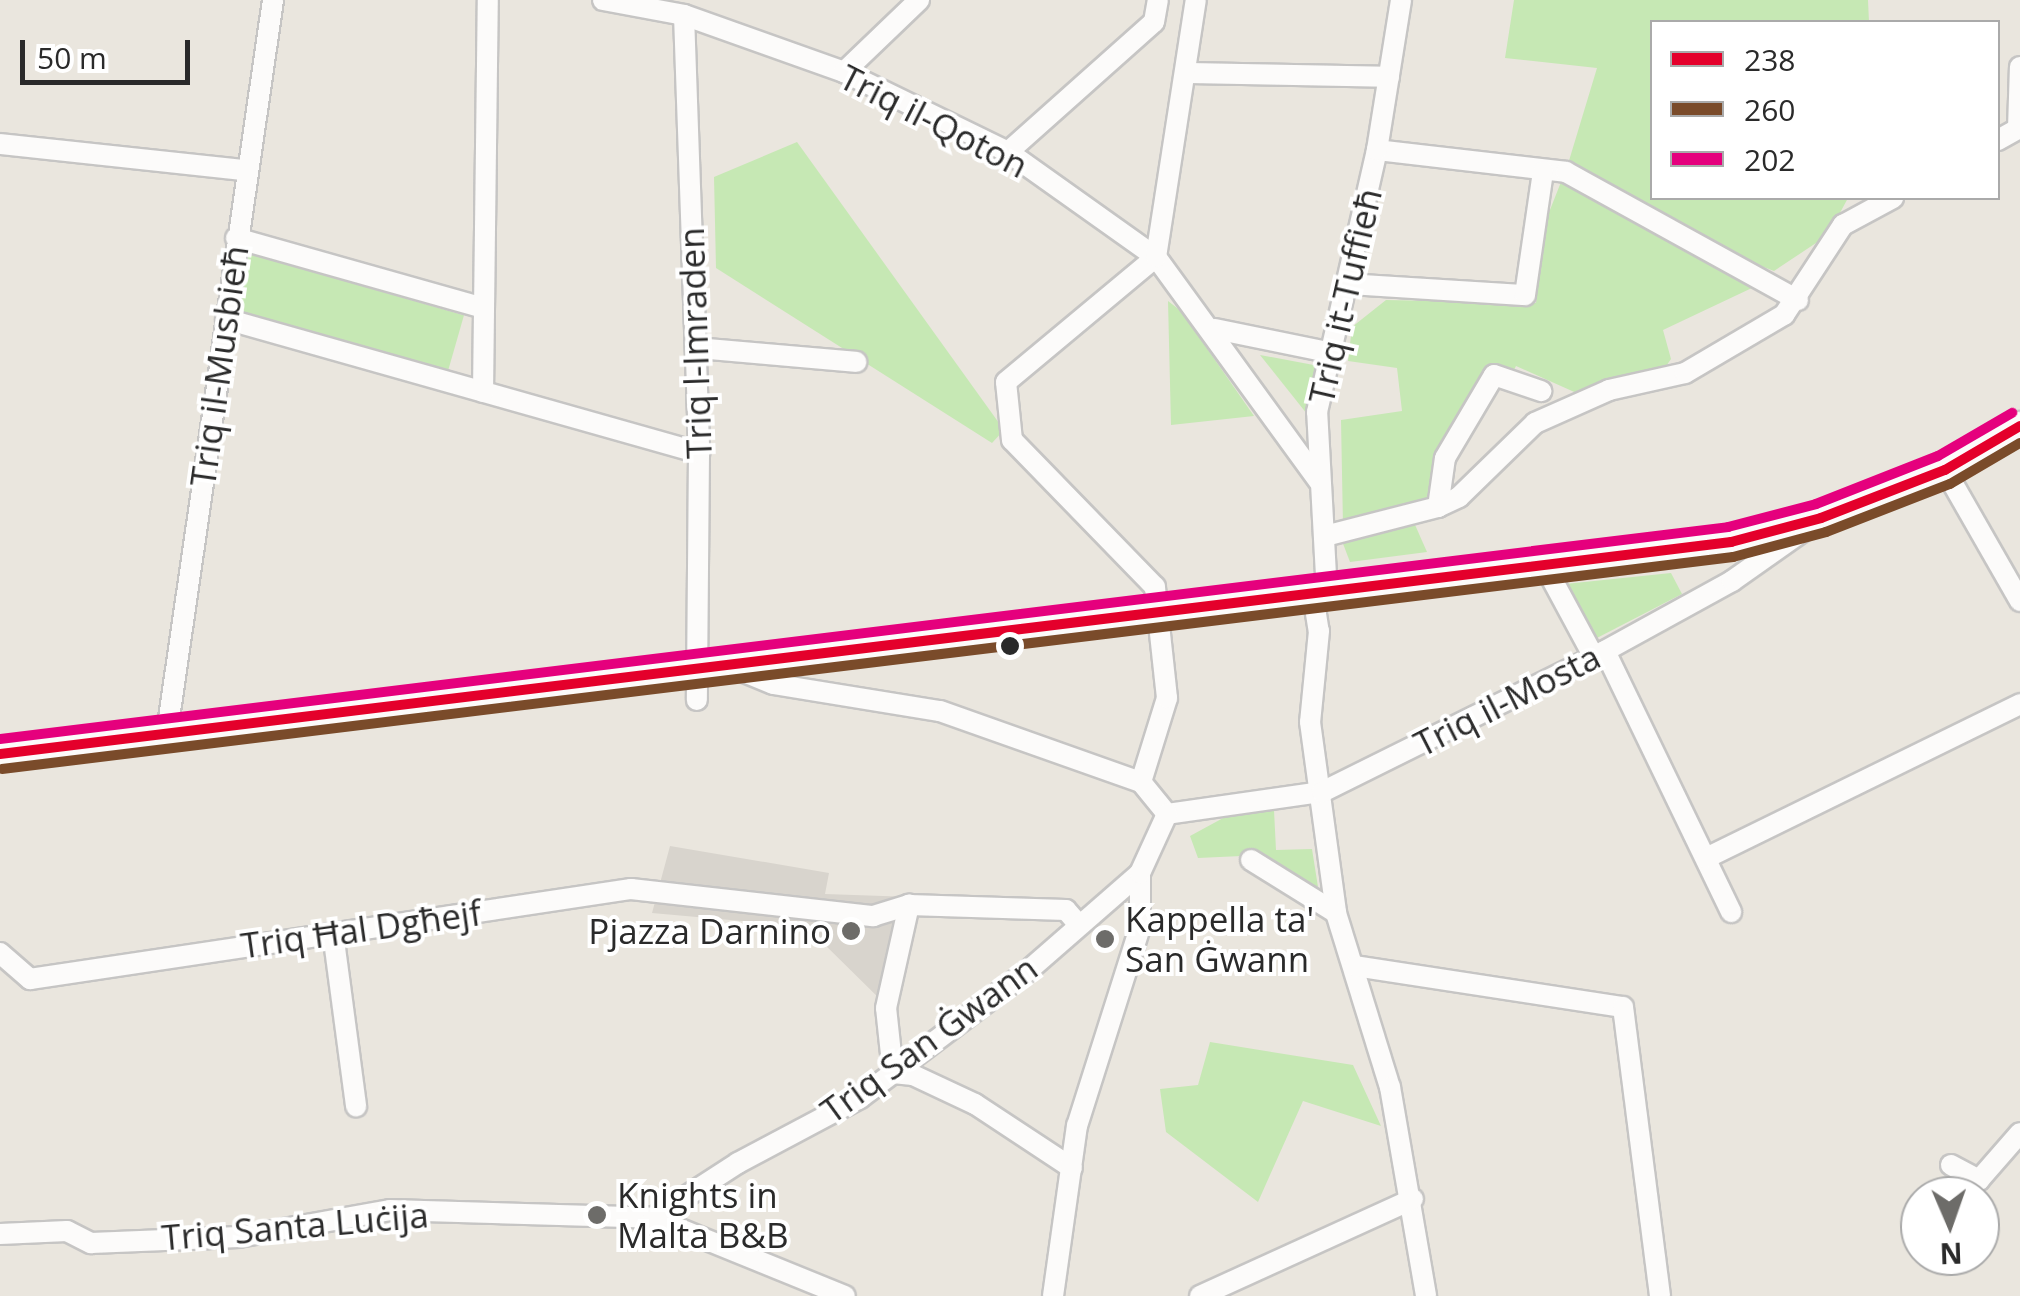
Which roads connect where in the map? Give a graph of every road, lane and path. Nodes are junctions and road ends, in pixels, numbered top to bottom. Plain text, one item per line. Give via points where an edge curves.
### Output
1 (274, 0) edge
2 (488, 0) edge
3 (603, 0) edge
4 (919, 0) edge
5 (1158, 0) edge
6 (1196, 0) edge
7 (1401, 0) edge
8 (655, 3) edge
9 (684, 15) junction
10 (2020, 67) edge
11 (844, 72) junction
12 (1186, 73) junction
13 (1389, 78) junction
14 (2000, 139) edge
15 (0, 144) edge
16 (1377, 150) junction
17 (1008, 152) junction
18 (245, 170) junction
19 (1543, 171) junction
20 (1889, 200) edge
21 (236, 238) junction
22 (1156, 257) junction
23 (1348, 284) junction
24 (1798, 300) junction
25 (482, 308) junction
26 (226, 319) junction
27 (1215, 329) junction
28 (697, 348) junction
29 (1328, 352) junction
30 (856, 362) dead end
31 (1541, 390) dead end
32 (483, 392) junction
33 (2020, 426) edge
34 (699, 453) junction
35 (1945, 470) junction
36 (1319, 481) junction
37 (1438, 507) junction
38 (1820, 518) junction
39 (1325, 536) junction
40 (1546, 568) junction
41 (1320, 594) junction
42 (2020, 601) edge
43 (1159, 614) junction
44 (1599, 654) junction
45 (732, 667) junction
46 (698, 686) junction
47 (2020, 704) edge
48 (168, 732) junction
49 (0, 754) edge
50 (1141, 782) junction
51 (1322, 792) junction
52 (1167, 814) junction
53 (1706, 858) junction
54 (1250, 860) dead end
55 (1140, 873) junction
56 (909, 905) junction
57 (1731, 912) dead end
58 (1336, 913) junction
59 (1079, 925) junction
60 (333, 933) junction
61 (0, 953) edge
62 (1354, 966) junction
63 (894, 1073) junction
64 (356, 1106) dead end
65 (2020, 1133) edge
66 (1951, 1165) dead end
67 (1072, 1168) junction
68 (1413, 1199) junction
69 (653, 1218) junction
70 (0, 1234) edge
71 (845, 1296) edge
72 (1054, 1296) edge
73 (1200, 1296) edge
74 (1426, 1296) edge
75 (1660, 1296) edge

1 - 18 street, Triq il-Musbieħ
2 - 25 street
3 - 8 street, Triq il-Qoton
4 - 11 street
5 - 17 street via 1154,22
6 - 12 street
7 - 13 street, Triq it-Tuffieħ
8 - 9 street, Triq il-Qoton
9 - 11 street, Triq il-Qoton
9 - 28 street, Triq l-Imraden
10 - 14 street via 2018,129
11 - 17 street, Triq il-Qoton
12 - 13 street
12 - 22 street
13 - 16 street, Triq it-Tuffieħ
15 - 18 street
16 - 19 street
16 - 23 street, Triq it-Tuffieħ
17 - 22 street, Triq il-Qoton
18 - 21 street, Triq il-Musbieħ
19 - 23 street via 1525,295
19 - 24 street via 1566,172
20 - 24 street via 1843,225
21 - 25 street
21 - 26 street, Triq il-Musbieħ
22 - 27 street, Triq il-Qoton
22 - 43 street via 1006,382 1012,440 1156,587
23 - 29 street, Triq it-Tuffieħ
24 - 37 street via 1784,315 1685,373 1609,390 1534,423 1459,498
25 - 32 street
26 - 32 street
26 - 48 street, Triq il-Musbieħ
27 - 29 street
27 - 36 street, Triq il-Qoton
28 - 30 street
28 - 34 street, Triq l-Imraden
29 - 36 street, Triq it-Tuffieħ via 1317,412
31 - 37 street via 1494,375 1445,458
32 - 34 street
33 - 35 street
34 - 46 street, Triq l-Imraden
35 - 38 street
35 - 42 street
36 - 39 street, Triq it-Tuffieħ
37 - 39 street
38 - 40 street via 1731,542
38 - 44 street, Triq il-Mosta via 1732,581
39 - 41 street, Triq it-Tuffieħ
40 - 41 street
40 - 44 street
41 - 43 street
41 - 51 street, Triq it-Tuffieħ via 1310,722
43 - 45 street
43 - 50 street via 1167,698
44 - 51 street, Triq il-Mosta
44 - 53 street
45 - 46 street
45 - 50 street via 774,684 940,711
46 - 48 street
47 - 53 street
48 - 49 street
50 - 52 street
51 - 52 street, Triq il-Mosta
51 - 58 street, Triq it-Tuffieħ
52 - 55 street
53 - 57 street
54 - 58 street
55 - 59 street, Triq San Ġwann
55 - 67 street via 1140,927 1077,1126
56 - 59 street via 1066,910
56 - 60 street, Triq Ħal Dgħejf via 872,916 631,889
56 - 63 street via 886,1008
58 - 62 street, Triq it-Tuffieħ
59 - 63 street, Triq San Ġwann
60 - 61 street, Triq Ħal Dgħejf via 30,979
60 - 64 street
62 - 68 street, Triq it-Tuffieħ via 1390,1087
62 - 75 street via 1623,1007
63 - 67 street via 914,1075 976,1104
63 - 69 street, Triq San Ġwann
65 - 66 street via 1978,1180
67 - 72 street
68 - 73 street
68 - 74 street, Triq it-Tuffieħ
69 - 70 street, Triq Santa Luċija via 390,1210 239,1236 90,1243 68,1231
69 - 71 street

